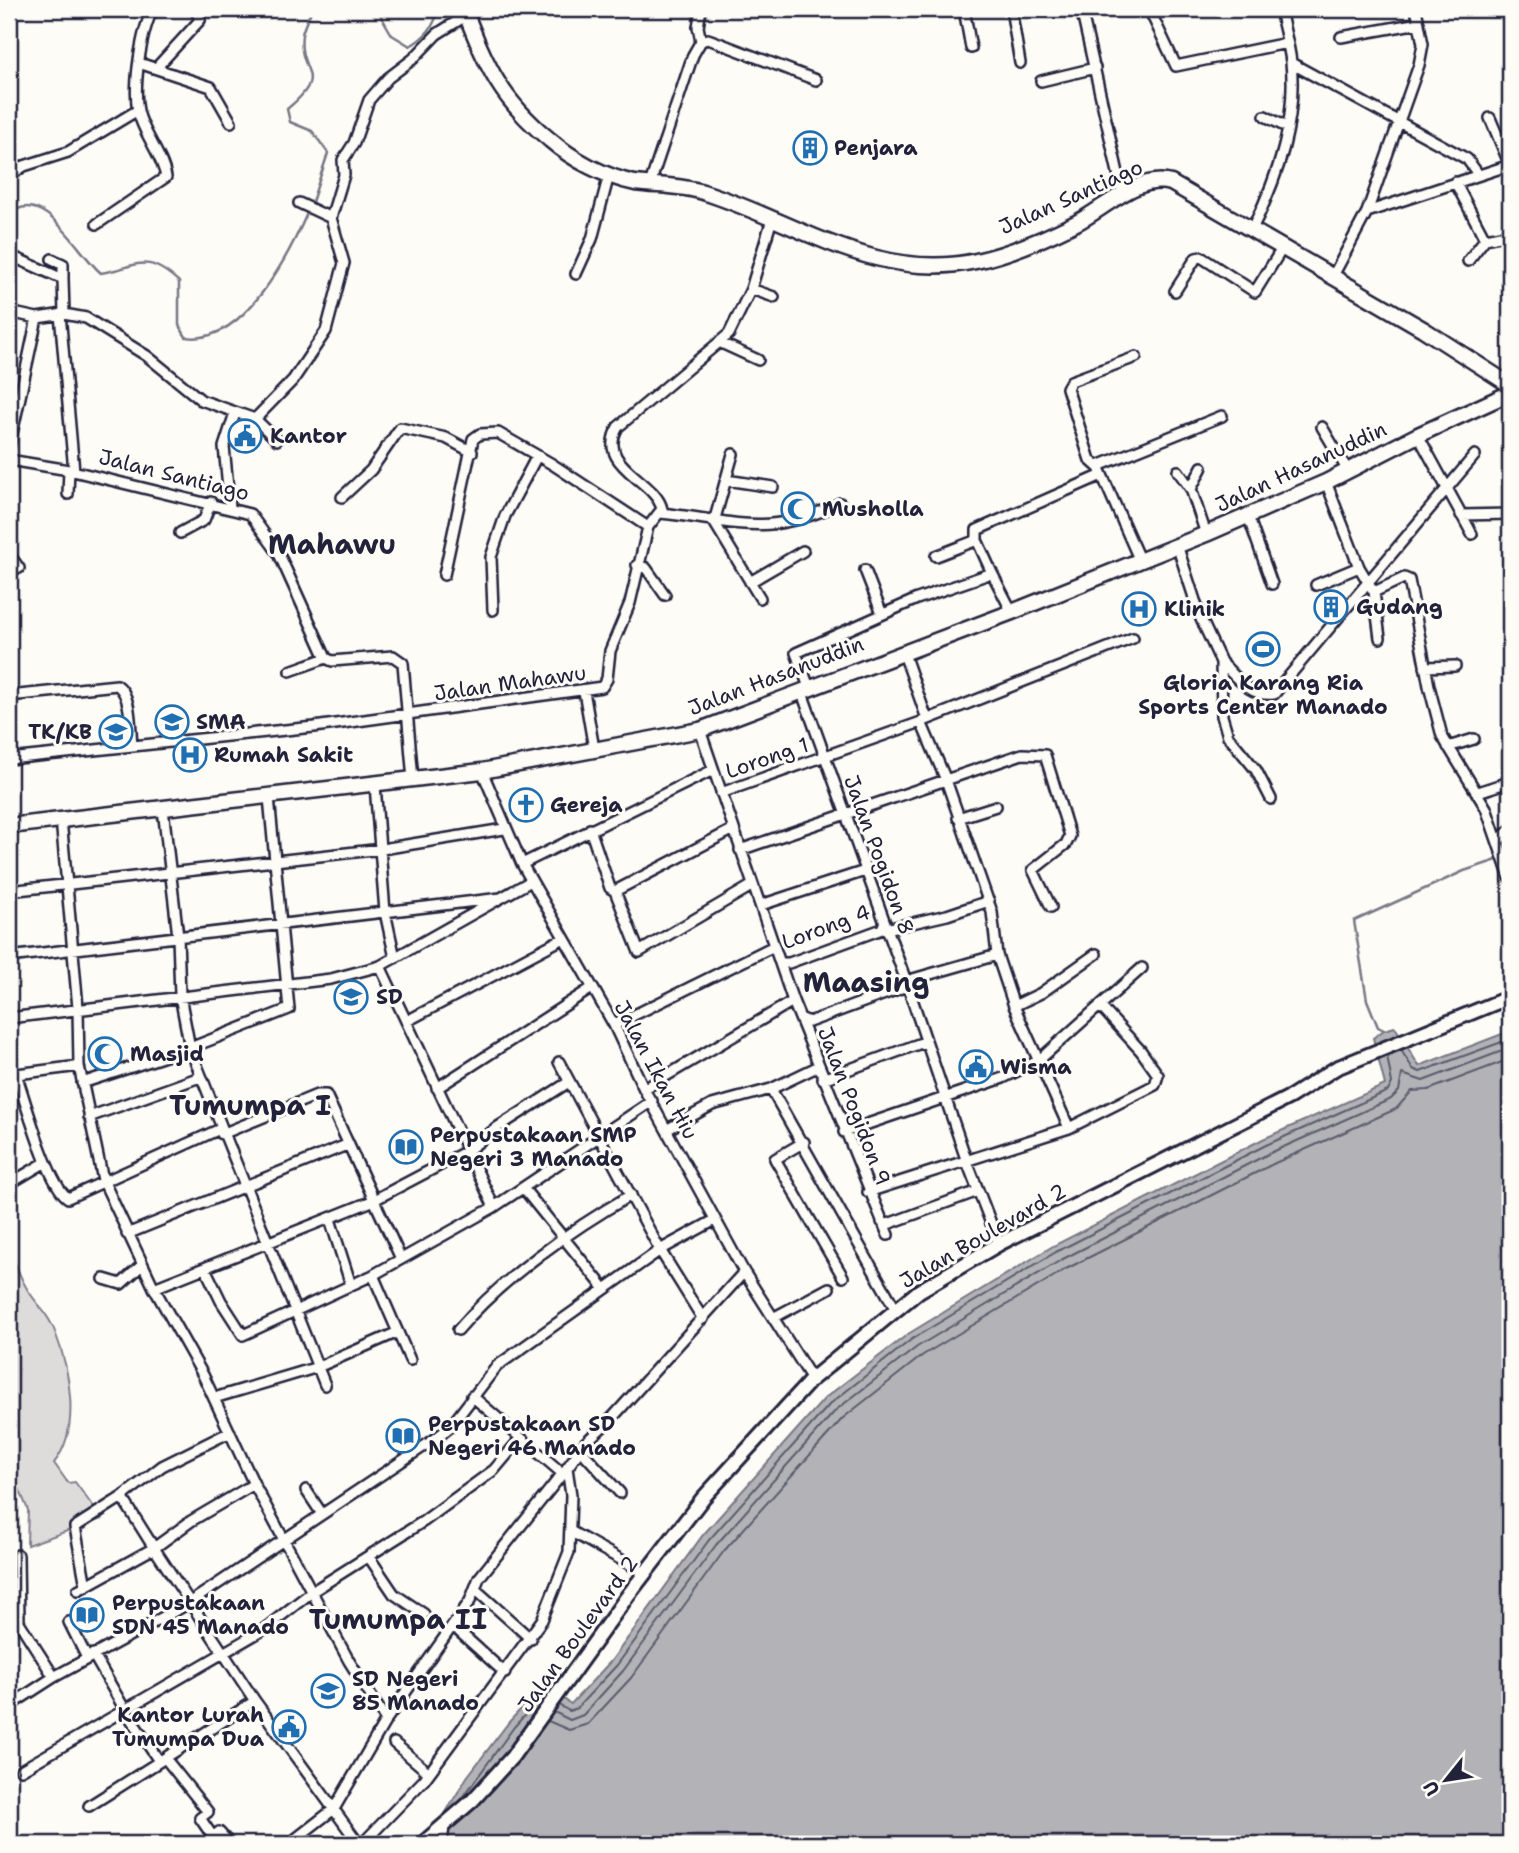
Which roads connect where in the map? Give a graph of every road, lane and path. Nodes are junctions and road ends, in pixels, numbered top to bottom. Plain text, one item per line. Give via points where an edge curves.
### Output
1 (153, 9) edge
2 (195, 9) edge
3 (701, 9) edge
4 (964, 9) edge
5 (1011, 9) edge
6 (1081, 9) edge
7 (1149, 9) edge
8 (1280, 9) edge
9 (1416, 9) edge
10 (466, 12) edge
11 (1419, 23) junction
12 (1341, 37) dead end
13 (701, 41) junction
14 (1287, 43) junction
15 (971, 48) dead end
16 (139, 63) junction
17 (1020, 63) dead end
18 (1291, 63) junction
19 (157, 67) junction
20 (1095, 68) junction
21 (816, 80) dead end
22 (1041, 81) dead end
23 (138, 110) junction
24 (1265, 116) dead end
25 (1490, 118) dead end
26 (230, 122) dead end
27 (1398, 122) junction
28 (1288, 128) junction
29 (1510, 165) edge
30 (1478, 174) junction
31 (609, 175) junction
32 (9, 176) edge
33 (1455, 182) junction
34 (650, 184) junction
35 (1122, 195) junction
36 (306, 206) dead end
37 (1367, 212) junction
38 (331, 218) junction
39 (772, 219) junction
40 (97, 224) dead end
41 (1252, 229) junction
42 (1510, 234) edge
43 (1485, 239) junction
44 (1283, 247) junction
45 (9, 256) edge
46 (52, 259) dead end
47 (1468, 261) dead end
48 (576, 274) dead end
49 (1332, 276) junction
50 (63, 279) junction
51 (751, 289) junction
52 (1175, 291) dead end
53 (774, 297) dead end
54 (9, 312) edge
55 (62, 314) junction
56 (37, 318) junction
57 (721, 343) junction
58 (1136, 357) dead end
59 (758, 360) dead end
60 (1510, 385) edge
61 (1510, 393) edge
62 (235, 413) junction
63 (1222, 416) dead end
64 (255, 419) junction
65 (1322, 427) dead end
66 (1418, 435) junction
67 (277, 440) dead end
68 (9, 448) edge
69 (472, 452) junction
70 (733, 453) dead end
71 (1475, 455) dead end
72 (537, 456) junction
73 (9, 460) edge
74 (1202, 467) dead end
75 (72, 470) junction
76 (1100, 470) junction
77 (1178, 471) dead end
78 (1348, 471) junction
79 (726, 480) junction
80 (1326, 482) junction
81 (773, 487) dead end
82 (1191, 489) junction
83 (68, 494) dead end
84 (342, 497) dead end
85 (211, 502) junction
86 (840, 503) dead end
87 (229, 507) junction
88 (661, 513) junction
89 (1510, 514) edge
90 (1461, 515) junction
91 (1248, 516) junction
92 (714, 522) junction
93 (648, 527) junction
94 (180, 533) dead end
95 (1206, 534) junction
96 (1472, 534) dead end
97 (977, 540) junction
98 (1177, 545) junction
99 (803, 551) dead end
100 (9, 554) edge
101 (936, 556) dead end
102 (1139, 559) junction
103 (637, 565) junction
104 (1359, 567) junction
105 (19, 568) dead end
106 (865, 570) dead end
107 (992, 573) junction
108 (444, 575) dead end
109 (750, 582) junction
110 (1272, 584) dead end
111 (1316, 585) dead end
112 (1374, 592) junction
113 (666, 595) dead end
114 (760, 598) dead end
115 (493, 610) dead end
116 (1012, 612) junction
117 (882, 614) junction
118 (1133, 638) dead end
119 (1380, 638) dead end
120 (903, 651) junction
121 (326, 658) junction
122 (1221, 662) junction
123 (1455, 666) dead end
124 (1425, 667) junction
125 (290, 671) dead end
126 (804, 688) junction
127 (584, 691) junction
128 (9, 696) edge
129 (408, 715) junction
130 (924, 720) junction
131 (700, 730) junction
132 (1474, 739) dead end
133 (132, 745) junction
134 (1448, 747) junction
135 (594, 749) junction
136 (825, 757) junction
137 (9, 759) edge
138 (482, 771) junction
139 (713, 771) junction
140 (413, 780) junction
141 (946, 780) junction
142 (1509, 782) edge
143 (375, 785) junction
144 (1478, 792) junction
145 (721, 793) junction
146 (269, 797) junction
147 (1271, 799) dead end
148 (996, 806) dead end
149 (163, 809) junction
150 (845, 813) junction
151 (958, 818) junction
152 (61, 819) junction
153 (9, 826) edge
154 (505, 829) junction
155 (590, 830) junction
156 (733, 830) junction
157 (1510, 830) edge
158 (1499, 846) junction
159 (382, 849) junction
160 (740, 850) junction
161 (277, 862) junction
162 (522, 863) junction
163 (865, 871) junction
164 (171, 875) junction
165 (1510, 878) edge
166 (531, 881) junction
167 (753, 885) junction
168 (66, 887) junction
169 (9, 891) edge
170 (615, 891) junction
171 (501, 898) junction
172 (989, 901) junction
173 (761, 905) junction
174 (1051, 907) dead end
175 (385, 912) junction
176 (282, 922) junction
177 (885, 927) junction
178 (178, 936) junction
179 (564, 938) junction
180 (774, 946) junction
181 (73, 949) junction
182 (1096, 954) dead end
183 (997, 955) junction
184 (9, 957) edge
185 (395, 958) junction
186 (779, 963) junction
187 (380, 966) junction
188 (1142, 968) dead end
189 (906, 981) junction
190 (287, 982) junction
191 (592, 988) junction
192 (180, 996) junction
193 (1510, 996) edge
194 (793, 1001) junction
195 (1014, 1006) junction
196 (1100, 1006) junction
197 (78, 1008) junction
198 (9, 1018) edge
199 (802, 1019) junction
200 (407, 1021) junction
201 (614, 1026) junction
202 (925, 1042) junction
203 (190, 1048) junction
204 (1038, 1061) junction
205 (558, 1062) dead end
206 (79, 1066) junction
207 (819, 1066) junction
208 (13, 1074) edge
209 (200, 1077) junction
210 (823, 1079) junction
211 (569, 1082) junction
212 (82, 1083) junction
213 (437, 1088) junction
214 (644, 1089) junction
215 (771, 1089) junction
216 (944, 1097) junction
217 (652, 1101) junction
218 (89, 1118) junction
219 (1069, 1128) junction
220 (668, 1129) junction
221 (221, 1131) junction
222 (844, 1132) junction
223 (600, 1136) junction
224 (804, 1142) junction
225 (349, 1144) junction
226 (467, 1151) junction
227 (965, 1158) junction
228 (47, 1162) junction
229 (103, 1180) junction
230 (9, 1184) edge
231 (245, 1188) junction
232 (523, 1188) junction
233 (978, 1191) junction
234 (868, 1192) junction
235 (631, 1195) junction
236 (372, 1201) junction
237 (494, 1207) junction
238 (330, 1219) junction
239 (715, 1220) junction
240 (882, 1222) junction
241 (127, 1234) junction
242 (888, 1236) dead end
243 (563, 1238) junction
244 (999, 1244) junction
245 (266, 1245) junction
246 (660, 1250) junction
247 (401, 1259) junction
248 (142, 1265) junction
249 (205, 1268) junction
250 (744, 1272) junction
251 (373, 1275) junction
252 (843, 1277) dead end
253 (104, 1279) dead end
254 (351, 1285) junction
255 (154, 1288) junction
256 (829, 1288) dead end
257 (605, 1289) junction
258 (896, 1310) junction
259 (297, 1311) junction
260 (773, 1318) junction
261 (702, 1319) junction
262 (458, 1330) dead end
263 (398, 1332) junction
264 (410, 1360) dead end
265 (318, 1367) junction
266 (812, 1378) junction
267 (325, 1385) dead end
268 (472, 1396) junction
269 (214, 1398) junction
270 (230, 1433) junction
271 (521, 1438) junction
272 (580, 1449) junction
273 (565, 1470) junction
274 (254, 1484) junction
275 (306, 1490) dead end
276 (620, 1493) dead end
277 (122, 1497) junction
278 (322, 1514) junction
279 (570, 1531) junction
280 (285, 1539) junction
281 (154, 1548) junction
282 (18, 1555) dead end
283 (369, 1557) junction
284 (645, 1573) junction
285 (475, 1589) junction
286 (313, 1591) junction
287 (189, 1603) junction
288 (424, 1614) dead end
289 (69, 1622) dead end
290 (453, 1626) junction
291 (531, 1639) junction
292 (223, 1655) junction
293 (90, 1656) junction
294 (505, 1673) junction
295 (54, 1677) junction
296 (255, 1701) junction
297 (9, 1706) edge
298 (124, 1710) junction
299 (386, 1720) junction
300 (394, 1743) dead end
301 (162, 1760) junction
302 (21, 1770) dead end
303 (429, 1773) junction
304 (89, 1806) dead end
305 (334, 1809) junction
306 (437, 1840) edge
307 (230, 1844) edge
308 (289, 1844) edge
309 (361, 1844) edge
310 (422, 1844) edge

1 - 16 street
2 - 19 street via 201,19
3 - 13 street
4 - 15 street
5 - 17 street
6 - 20 street
7 - 14 street via 1176,66
8 - 14 street
9 - 11 street
10 - 31 highway, Jalan Santiago via 490,74 503,94 551,141
10 - 38 street via 388,78 369,100 343,160 344,175
11 - 12 street
11 - 27 street via 1423,44 1419,65
13 - 21 street via 719,43
13 - 34 street
14 - 18 street
16 - 19 street
16 - 23 street
18 - 27 street
18 - 28 street
19 - 26 street via 214,89
20 - 22 street
20 - 35 street
23 - 32 street via 68,152 24,166
23 - 40 street via 166,177
24 - 28 street
25 - 29 street
27 - 30 street via 1467,159
27 - 37 street
28 - 41 street via 1278,174
29 - 30 street
30 - 33 street
31 - 34 highway, Jalan Santiago
31 - 48 street via 592,239
33 - 37 street
33 - 43 street
34 - 39 highway, Jalan Santiago via 703,192
35 - 39 highway, Jalan Santiago via 1074,224 978,260 955,264 868,258
35 - 41 highway, Jalan Santiago via 1152,181 1171,183
36 - 38 street
37 - 49 street
38 - 64 street via 345,263 327,331 293,380
39 - 51 street
41 - 44 highway, Jalan Santiago
42 - 43 street
43 - 47 street
44 - 49 highway, Jalan Santiago
44 - 52 street via 1255,292 1201,257
45 - 50 street
46 - 50 street via 62,262
49 - 60 highway, Jalan Santiago
50 - 55 street
51 - 53 street
51 - 57 street
54 - 56 street
55 - 56 street
55 - 62 street via 93,322 147,356 201,400
55 - 75 street
56 - 68 street
57 - 59 street
57 - 88 street via 618,427 613,437 617,457 658,499
58 - 76 street via 1067,385 1090,460
61 - 66 highway, Jalan Hasanuddin
62 - 64 street
62 - 87 street via 224,447
63 - 76 street
64 - 67 street
65 - 78 street
66 - 78 highway, Jalan Hasanuddin
66 - 90 street
69 - 72 street via 475,436 495,432
69 - 84 street via 446,438 400,428 371,470
69 - 108 street
70 - 79 street
71 - 122 street via 1274,694 1248,690
72 - 93 street
72 - 115 street via 505,516 491,557
73 - 75 street, Jalan Santiago
74 - 82 street
75 - 83 street
75 - 85 street, Jalan Santiago
76 - 97 street via 984,527 976,532
76 - 102 street
77 - 82 street
78 - 80 highway, Jalan Hasanuddin
79 - 81 street
79 - 92 street
80 - 91 highway, Jalan Hasanuddin
80 - 104 street
82 - 95 street
85 - 87 street, Jalan Santiago
85 - 94 street via 204,520
86 - 92 street via 807,519 776,525
87 - 121 street, Jalan Santiago via 253,516 279,554
88 - 92 street
88 - 93 street, Jalan Mahawu
89 - 90 street
90 - 96 street
91 - 95 highway, Jalan Hasanuddin
91 - 110 street
92 - 109 street
93 - 103 street, Jalan Mahawu
95 - 98 highway, Jalan Hasanuddin
97 - 101 street
97 - 107 street
98 - 102 highway, Jalan Hasanuddin
98 - 122 street via 1201,619
99 - 109 street
100 - 105 street
102 - 116 highway, Jalan Hasanuddin
103 - 113 street via 649,571
103 - 127 street, Jalan Mahawu via 630,603 610,651 606,682
104 - 111 street
104 - 112 street
106 - 117 street
107 - 116 street
107 - 117 street
109 - 114 street
112 - 119 street
112 - 124 street via 1404,578 1409,580
116 - 120 highway, Jalan Hasanuddin
117 - 126 street, Jalan Pogidon 8 via 796,653
118 - 130 street, Lorong 1
120 - 126 highway, Jalan Hasanuddin
120 - 130 street
121 - 125 street
121 - 129 street via 399,659 404,665
122 - 147 street via 1222,716 1228,736
123 - 124 street
124 - 134 street
126 - 131 highway, Jalan Hasanuddin
126 - 136 street, Jalan Pogidon 8
127 - 129 street, Jalan Mahawu
127 - 135 street
128 - 133 street via 117,685 126,697
129 - 133 street
129 - 140 street
130 - 136 street, Lorong 1
130 - 141 street
131 - 135 highway, Jalan Hasanuddin
131 - 139 street, Jalan Pogidon 9
132 - 134 street
133 - 137 street
134 - 144 street
135 - 138 highway, Jalan Hasanuddin
136 - 145 street, Lorong 1
136 - 150 street, Jalan Pogidon 8
138 - 140 highway, Jalan Hasanuddin
138 - 154 street, Jalan Ikan Hiu
139 - 145 street, Jalan Pogidon 9
139 - 155 street
140 - 143 highway, Jalan Hasanuddin
141 - 150 street
141 - 151 street
141 - 174 street via 1022,754 1044,753 1070,836 1033,870
142 - 144 street
143 - 146 highway, Jalan Hasanuddin
143 - 159 street
144 - 158 street
145 - 156 street, Jalan Pogidon 9
146 - 149 highway, Jalan Hasanuddin
146 - 161 street
148 - 151 street
149 - 152 highway, Jalan Hasanuddin
149 - 164 street
150 - 160 street
150 - 163 street, Jalan Pogidon 8
151 - 172 street
152 - 153 highway, Jalan Hasanuddin
152 - 168 street
154 - 159 street
154 - 162 street, Jalan Ikan Hiu
155 - 162 street
155 - 170 street
156 - 160 street, Jalan Pogidon 9
156 - 170 street
157 - 158 street
158 - 165 street
159 - 161 street
159 - 175 street
160 - 167 street, Jalan Pogidon 9
161 - 164 street
161 - 176 street
162 - 166 street, Jalan Ikan Hiu
163 - 173 street
163 - 177 street, Jalan Pogidon 8
164 - 168 street
164 - 178 street
166 - 171 street
166 - 179 street, Jalan Ikan Hiu
167 - 170 street via 639,951
167 - 173 street, Jalan Pogidon 9
168 - 169 street
168 - 181 street
171 - 175 street
171 - 185 street
172 - 177 street, Lorong 4
172 - 183 street
173 - 180 street, Jalan Pogidon 9
175 - 176 street
175 - 185 street
176 - 178 street
176 - 190 street
177 - 186 street, Lorong 4
177 - 189 street, Jalan Pogidon 8
178 - 181 street
178 - 192 street
179 - 191 street, Jalan Ikan Hiu
179 - 200 street
180 - 186 street, Jalan Pogidon 9
180 - 201 street
181 - 184 street
181 - 197 street
182 - 195 street
183 - 189 street
183 - 195 street
185 - 187 street
186 - 194 street, Jalan Pogidon 9
187 - 190 street via 331,979
187 - 200 street
188 - 196 street
189 - 199 street via 904,986 809,1022
189 - 202 street, Jalan Pogidon 8
190 - 192 street
190 - 203 street via 287,1012
191 - 201 street, Jalan Ikan Hiu
191 - 213 street
192 - 197 street
192 - 203 street
193 - 244 main road, Jalan Boulevard 2 via 1336,1068 1290,1097
194 - 199 street, Jalan Pogidon 9
194 - 214 street
195 - 204 street
196 - 204 street
196 - 219 street via 1141,1051 1158,1081
197 - 198 street
197 - 206 street
199 - 207 street, Jalan Pogidon 9
200 - 213 street
201 - 214 street, Jalan Ikan Hiu
202 - 210 street
202 - 216 street, Jalan Pogidon 8
203 - 209 street
203 - 212 street
204 - 216 street
204 - 219 street
205 - 211 street
206 - 208 street
206 - 212 street
207 - 210 street, Jalan Pogidon 9
207 - 215 street
208 - 228 street
209 - 218 street
209 - 221 street
210 - 222 street, Jalan Pogidon 9
211 - 223 street
211 - 226 street
212 - 218 street
213 - 226 street
214 - 217 street, Jalan Ikan Hiu
215 - 220 street via 712,1105
215 - 224 street
216 - 222 street
216 - 227 street, Jalan Pogidon 8
217 - 220 street, Jalan Ikan Hiu
217 - 223 street
218 - 229 street
219 - 227 street
220 - 239 street, Jalan Ikan Hiu
221 - 225 street via 323,1094
221 - 229 street
221 - 231 street
222 - 234 street, Jalan Pogidon 9
223 - 232 street
223 - 235 street
224 - 252 street via 775,1159
224 - 258 street
225 - 231 street
225 - 236 street
226 - 236 street
226 - 237 street
227 - 233 street, Jalan Pogidon 8
227 - 234 street
228 - 229 street via 68,1199
228 - 230 street
229 - 241 street
231 - 241 street
231 - 245 street
232 - 237 street
232 - 243 street
233 - 240 street via 888,1224
233 - 244 street, Jalan Pogidon 8
234 - 240 street, Jalan Pogidon 9
235 - 243 street
235 - 246 street
236 - 238 street
236 - 247 street
237 - 247 street
238 - 245 street
238 - 254 street
239 - 246 street
239 - 250 street, Jalan Ikan Hiu
240 - 242 street, Jalan Pogidon 9
241 - 248 street
243 - 257 street
243 - 262 street via 482,1303
244 - 258 main road, Jalan Boulevard 2 via 919,1291
245 - 249 street
245 - 259 street
246 - 257 street
246 - 261 street
247 - 251 street
248 - 253 street via 121,1284
248 - 255 street
249 - 255 street
249 - 259 street via 243,1335
250 - 260 street, Jalan Ikan Hiu
250 - 261 street
251 - 254 street
251 - 263 street
254 - 259 street
255 - 269 street
256 - 260 street
257 - 268 street via 497,1366
258 - 266 main road, Jalan Boulevard 2
259 - 265 street
260 - 266 street, Jalan Ikan Hiu
261 - 272 street
263 - 264 street
263 - 265 street
265 - 267 street
265 - 269 street
266 - 284 main road, Jalan Boulevard 2 via 703,1498
268 - 271 street
268 - 278 street via 450,1427 435,1439
269 - 270 street
270 - 274 street
270 - 277 street via 156,1470
271 - 273 street
271 - 283 street via 494,1470
272 - 273 street
272 - 276 street
273 - 279 street via 571,1486
273 - 285 street via 492,1560
274 - 280 street
274 - 281 street
275 - 278 street
277 - 281 street
277 - 281 street via 75,1527 82,1588
278 - 280 street
279 - 284 street
279 - 291 street via 567,1559
280 - 286 street
280 - 287 street
281 - 287 street
282 - 295 street via 19,1622
283 - 286 street
283 - 288 street via 394,1594
284 - 306 main road, Jalan Boulevard 2 via 512,1757 444,1826
285 - 290 street
285 - 291 street
286 - 292 street
286 - 299 street
287 - 292 street
287 - 293 street
289 - 293 street
290 - 294 street
290 - 299 street
291 - 294 street
292 - 296 street
292 - 298 street
293 - 295 street
293 - 298 street
294 - 303 street
295 - 297 street
296 - 301 street
296 - 305 street
298 - 301 street
298 - 302 street
299 - 305 street
300 - 303 street
301 - 304 street
301 - 307 street via 208,1812 200,1818 213,1837 219,1832
303 - 309 street
305 - 308 street
305 - 309 street
306 - 310 main road, Jalan Boulevard 2

